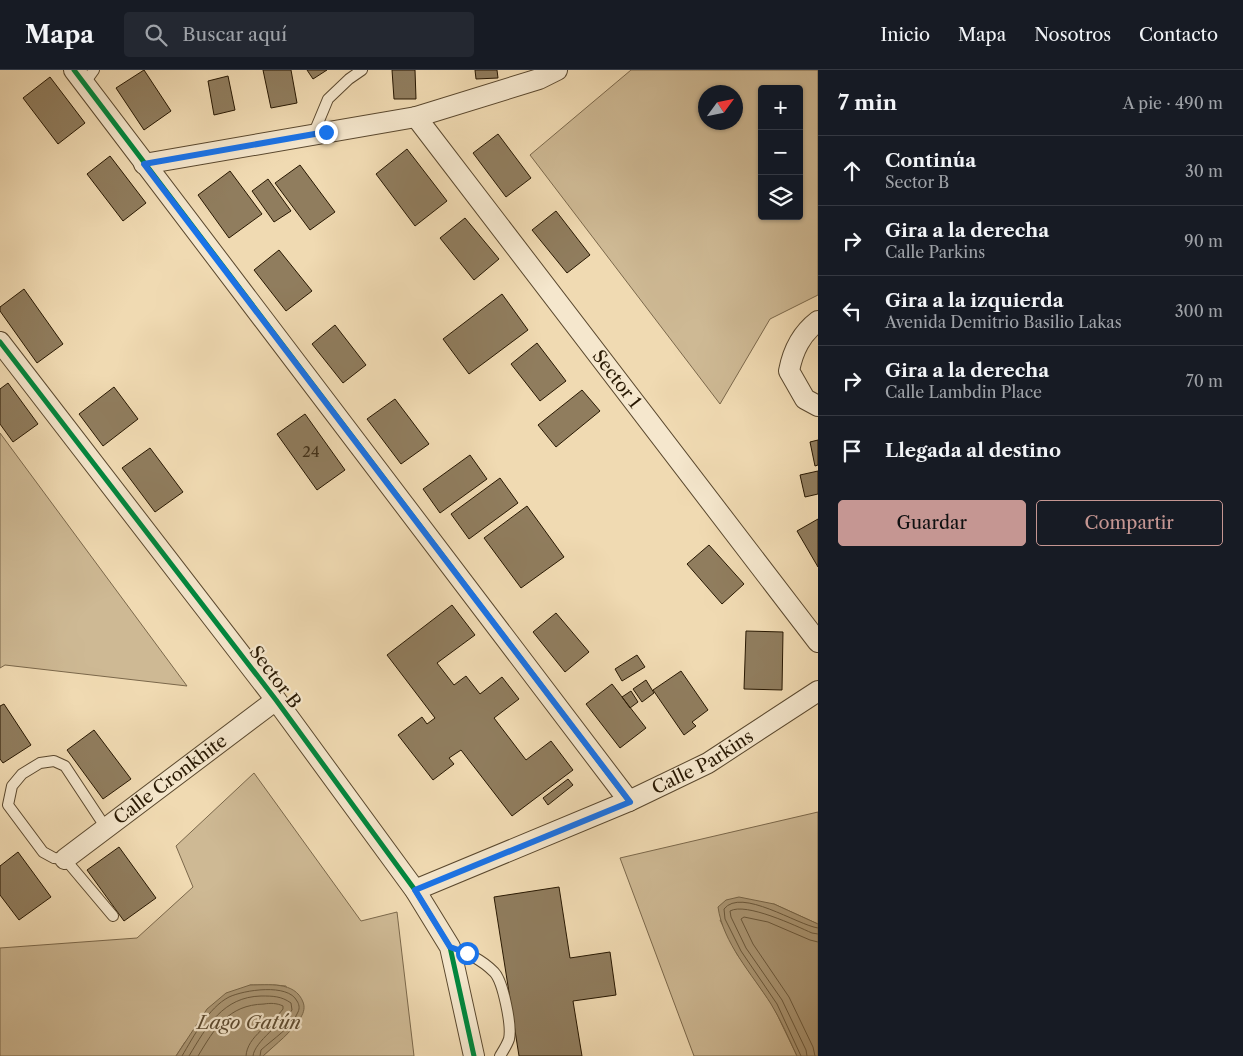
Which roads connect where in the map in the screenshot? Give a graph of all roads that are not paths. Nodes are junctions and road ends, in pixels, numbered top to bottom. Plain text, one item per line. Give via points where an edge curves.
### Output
1 (362, 70) edge
2 (557, 70) edge
3 (84, 75) edge
4 (416, 117) junction
5 (313, 135) junction
6 (144, 164) junction
7 (818, 321) edge
8 (0, 342) edge
9 (818, 406) edge
10 (818, 642) edge
11 (818, 691) edge
12 (276, 700) junction
13 (630, 802) junction
14 (106, 828) junction
15 (65, 859) junction
16 (415, 890) junction
17 (113, 916) dead end
18 (450, 947) junction
19 (474, 1056) edge
20 (500, 1056) edge

1 - 5 lane via 328,99
2 - 4 street via 539,79
3 - 6 street
4 - 5 street
4 - 10 street, Sector 1
5 - 6 street
6 - 13 street
7 - 9 street via 799,341 792,354 789,371 805,399
8 - 12 street, Sector B
11 - 13 street, Calle Parkins via 708,762
12 - 14 street, Calle Cronkhite
12 - 16 street, Sector B
13 - 16 street, Calle Parkins
14 - 15 street, Calle Cronkhite
14 - 15 lane via 65,766 54,761 40,763 22,774 12,786 8,805 43,852
15 - 17 lane
16 - 18 street, Sector B
18 - 19 street, Sector B
18 - 20 lane via 480,959 496,974 510,1026 508,1040

